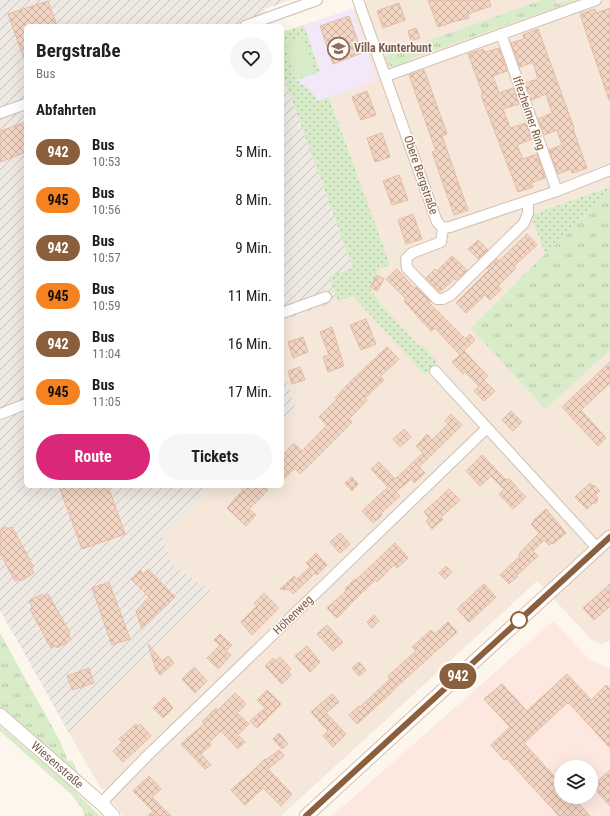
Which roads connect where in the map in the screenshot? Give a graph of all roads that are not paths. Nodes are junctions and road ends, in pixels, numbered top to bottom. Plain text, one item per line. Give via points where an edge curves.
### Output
1 (317, 0) edge
2 (358, 0) edge
3 (596, 0) edge
4 (250, 24) edge
5 (501, 34) junction
6 (386, 76) junction
7 (24, 105) edge
8 (0, 113) edge
9 (610, 170) edge
10 (556, 191) junction
11 (528, 201) junction
12 (444, 228) junction
13 (326, 297) dead end
14 (284, 312) edge
15 (435, 371) dead end
16 (24, 405) edge
17 (0, 414) edge
18 (486, 429) junction
19 (610, 537) edge
20 (598, 549) junction
21 (0, 716) edge
22 (102, 804) junction
23 (113, 816) edge
24 (306, 816) edge

1 - 4 street
2 - 6 street, Obere Bergstraße
3 - 5 street
5 - 6 street
5 - 10 street, Iffezheimer Ring
6 - 12 street, Obere Bergstraße via 437,222
7 - 8 street
9 - 10 street
10 - 11 street
11 - 12 street
11 - 12 street, Obere Bergstraße via 528,214 524,223 451,296 437,299 407,268 406,259 412,253 442,242
13 - 14 street
15 - 18 street
16 - 17 street
18 - 20 street
18 - 22 street, Höhenweg via 152,751
19 - 20 street
20 - 24 street
21 - 22 street, Wiesenstraße
22 - 23 street, Wiesenstraße

